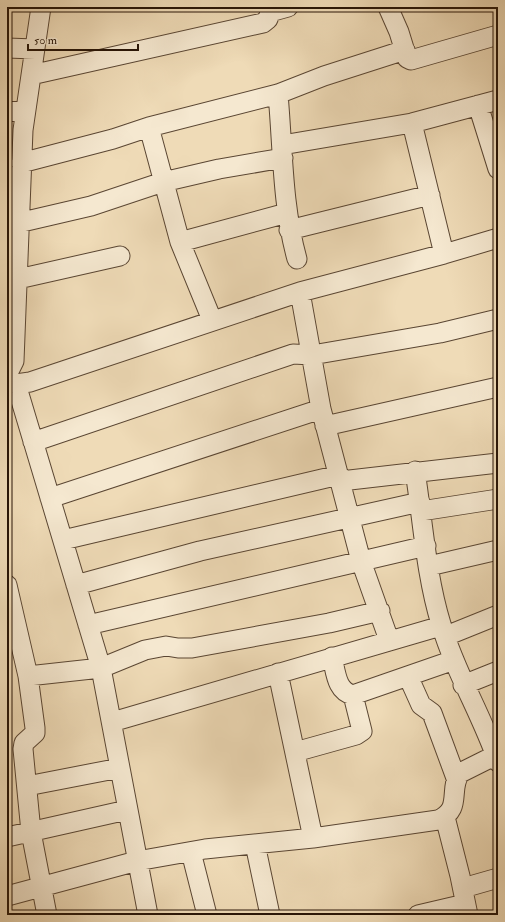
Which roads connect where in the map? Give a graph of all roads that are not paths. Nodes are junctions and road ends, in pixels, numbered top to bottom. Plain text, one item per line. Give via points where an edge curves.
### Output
1 (288, 7) edge
2 (388, 7) edge
3 (44, 8) edge
4 (498, 34) edge
5 (7, 48) edge
6 (35, 49) junction
7 (404, 50) junction
8 (31, 75) junction
9 (278, 94) junction
10 (498, 100) edge
11 (478, 105) junction
12 (26, 110) junction
13 (7, 112) edge
14 (412, 123) junction
15 (149, 127) junction
16 (283, 151) junction
17 (498, 169) edge
18 (16, 172) edge
19 (164, 182) junction
20 (430, 195) junction
21 (288, 222) junction
22 (14, 234) edge
23 (498, 238) edge
24 (180, 242) junction
25 (444, 254) junction
26 (120, 256) dead end
27 (297, 259) dead end
28 (18, 279) junction
29 (300, 292) junction
30 (12, 306) edge
31 (498, 319) edge
32 (212, 320) junction
33 (312, 355) junction
34 (10, 380) edge
35 (498, 387) edge
36 (323, 417) junction
37 (33, 442) junction
38 (498, 463) edge
39 (415, 471) junction
40 (340, 478) junction
41 (50, 498) junction
42 (498, 499) edge
43 (421, 507) junction
44 (351, 518) junction
45 (63, 540) junction
46 (426, 546) junction
47 (498, 550) edge
48 (361, 561) junction
49 (429, 566) junction
50 (7, 585) edge
51 (76, 585) junction
52 (380, 611) junction
53 (498, 615) edge
54 (11, 617) edge
55 (88, 625) junction
56 (443, 631) junction
57 (389, 640) junction
58 (332, 657) junction
59 (454, 660) junction
60 (101, 668) junction
61 (498, 671) edge
62 (278, 673) junction
63 (28, 676) junction
64 (408, 676) junction
65 (464, 684) junction
66 (354, 695) junction
67 (112, 722) junction
68 (295, 752) junction
69 (497, 757) edge
70 (120, 768) junction
71 (456, 778) junction
72 (27, 786) junction
73 (127, 810) junction
74 (445, 817) junction
75 (31, 832) junction
76 (7, 837) edge
77 (313, 838) junction
78 (255, 844) junction
79 (191, 852) junction
80 (137, 861) junction
81 (498, 878) edge
82 (43, 887) junction
83 (7, 896) edge
84 (465, 902) edge
85 (47, 915) edge
86 (148, 915) edge
87 (207, 915) edge
88 (270, 915) edge
89 (418, 915) edge

1 - 8 street via 270,12 268,19 263,23
2 - 7 street via 400,32
3 - 6 street
4 - 7 street via 411,60 407,58
5 - 6 street
6 - 8 street
7 - 9 street
8 - 12 street
9 - 15 street
9 - 16 street
10 - 11 street
11 - 14 street
11 - 17 street
12 - 13 street
12 - 18 street
14 - 16 street
14 - 20 street
15 - 18 street
15 - 19 street
16 - 19 street
16 - 21 street
18 - 22 street
19 - 22 street
19 - 24 street
20 - 21 street
20 - 25 street
21 - 24 street
21 - 27 street
22 - 28 street
23 - 25 street
24 - 32 street
25 - 29 street
26 - 28 street
28 - 30 street
29 - 32 street
29 - 33 street
30 - 34 street via 14,361
31 - 33 street via 440,333
32 - 34 street via 30,382
33 - 36 street
33 - 37 street via 293,354 273,360
34 - 37 street
35 - 36 street
36 - 40 street
36 - 41 street
37 - 41 street
38 - 39 street
39 - 40 street
39 - 43 street
40 - 44 street
40 - 45 street
41 - 45 street
42 - 43 street
43 - 44 street
43 - 46 street
44 - 48 street
44 - 51 street via 200,551
45 - 51 street
46 - 48 street
46 - 49 street
47 - 49 street
48 - 52 street
48 - 55 street
49 - 56 street via 430,582
50 - 54 street
51 - 55 street
52 - 57 street
52 - 60 street via 192,648 152,648
53 - 56 street
54 - 63 street
55 - 60 street
56 - 57 street
56 - 59 street
57 - 58 street
58 - 62 street
58 - 66 street via 340,688 345,693
59 - 64 street
59 - 65 street
60 - 63 street
60 - 67 street
61 - 65 street
62 - 67 street
62 - 68 street
63 - 72 street via 36,733 24,743
64 - 66 street
64 - 71 street via 421,705 432,714
65 - 69 street
66 - 68 street via 362,731 356,735
67 - 70 street
68 - 77 street
69 - 71 street via 460,773
70 - 72 street
70 - 73 street
71 - 74 street via 453,805
72 - 75 street
73 - 75 street
73 - 80 street
74 - 77 street
74 - 84 street
75 - 76 street
75 - 82 street
77 - 78 street
78 - 79 street
78 - 88 street
79 - 80 street
79 - 87 street
80 - 82 street
80 - 86 street
81 - 84 street
82 - 83 street
82 - 85 street
84 - 89 street

